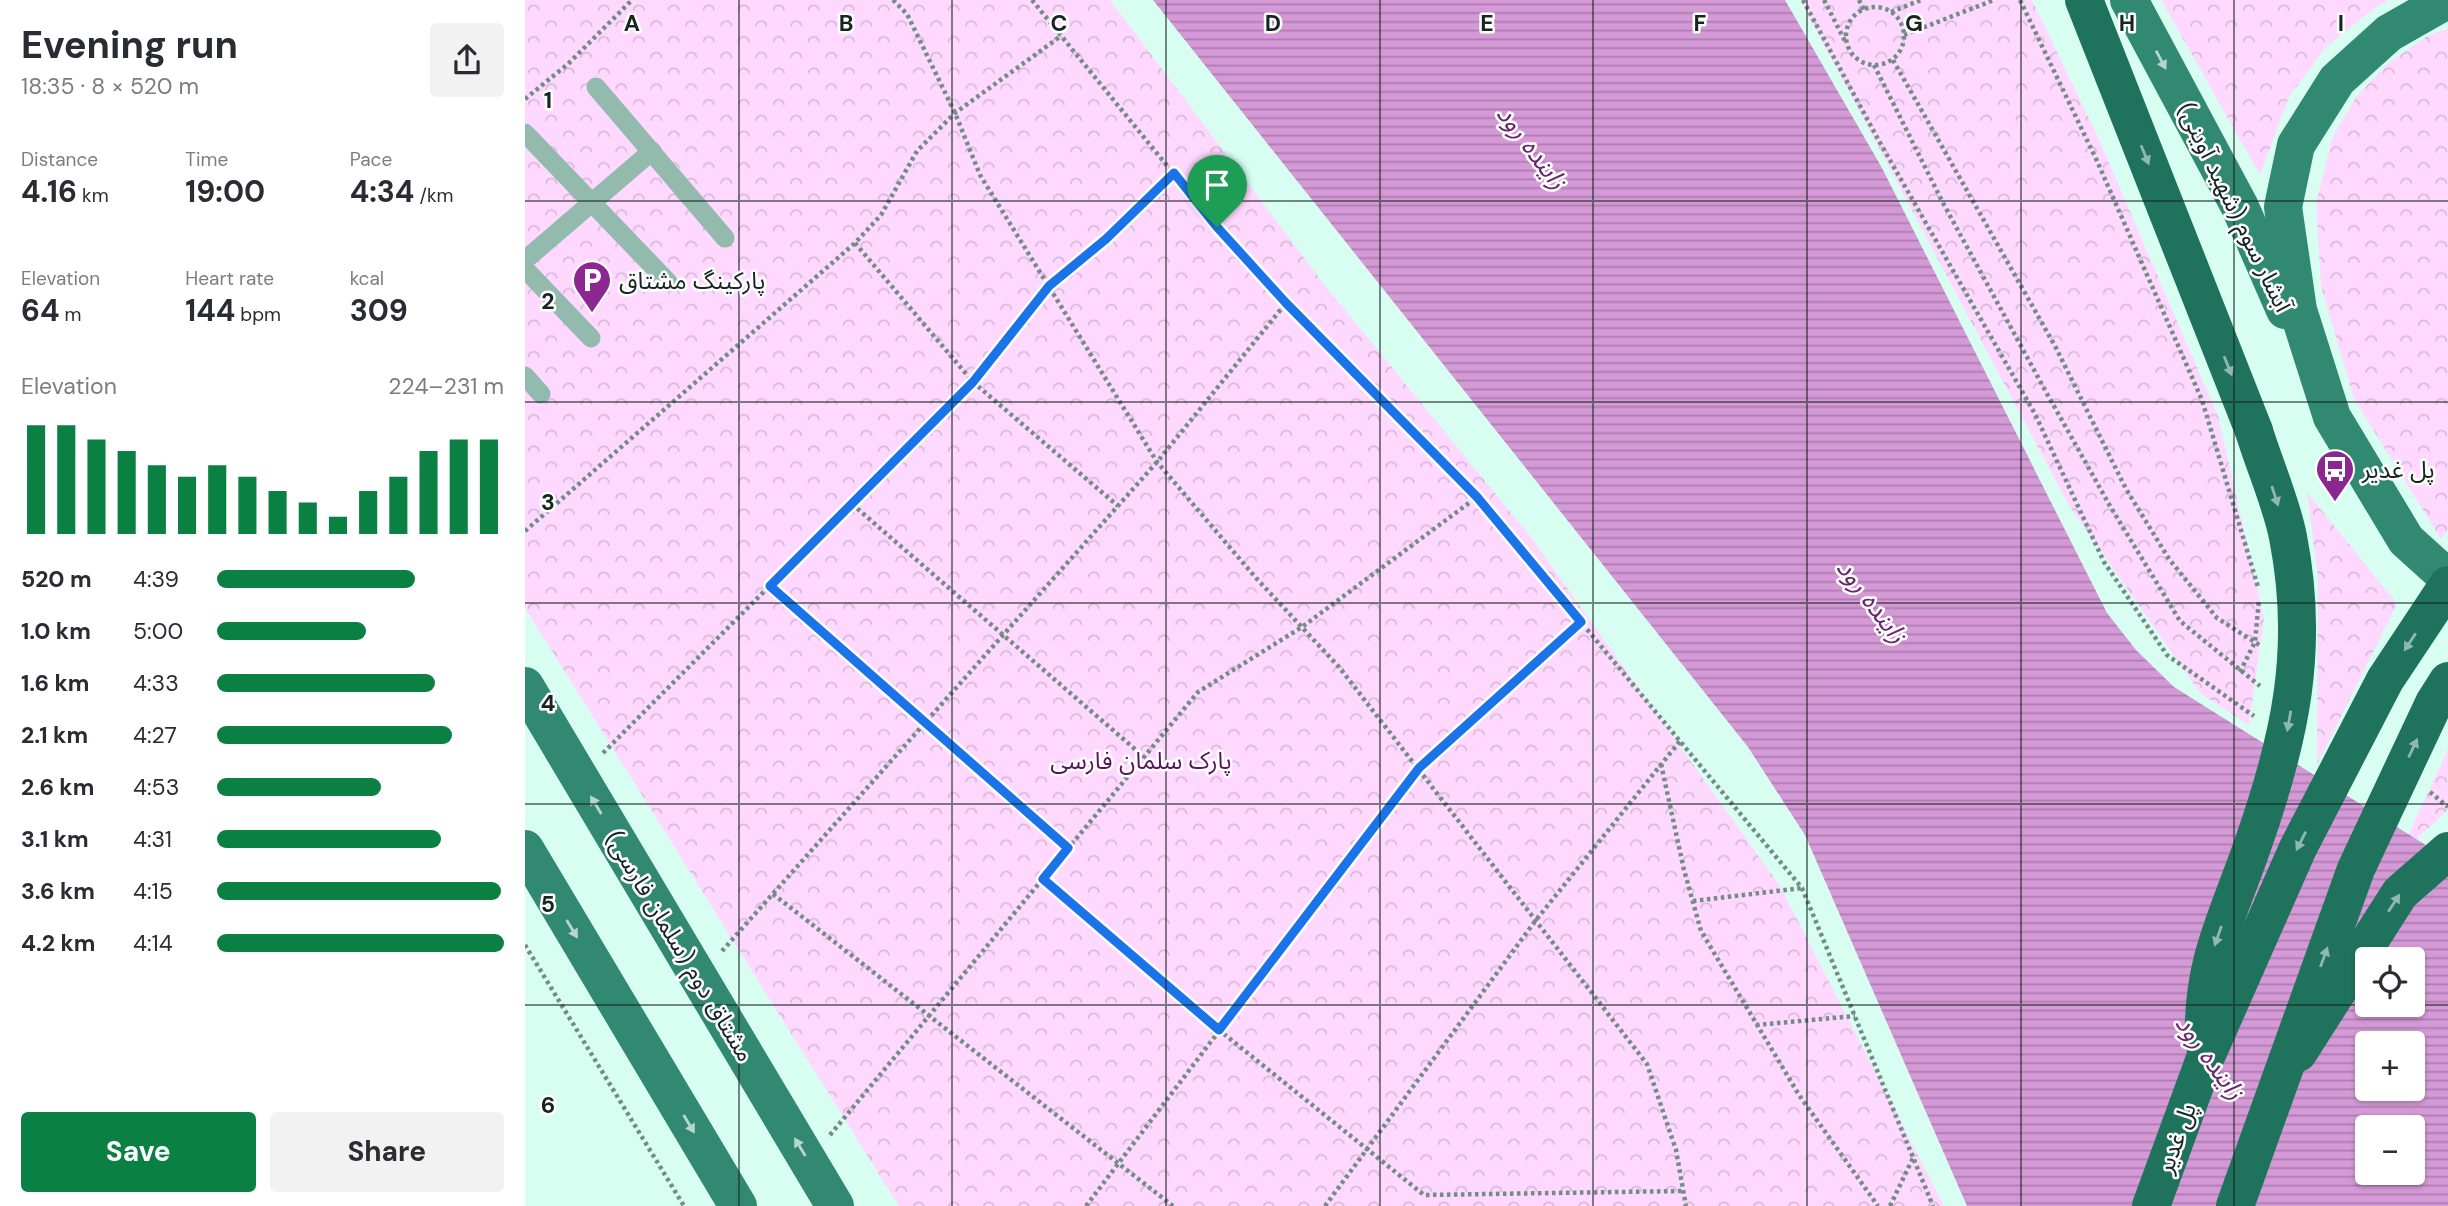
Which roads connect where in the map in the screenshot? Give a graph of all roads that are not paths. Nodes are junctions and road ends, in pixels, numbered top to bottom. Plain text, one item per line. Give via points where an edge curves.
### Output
1 (2084, 0) edge
2 (2129, 0) edge
3 (2447, 0) edge
4 (596, 87) dead end
5 (525, 133) edge
6 (652, 151) junction
7 (592, 203) junction
8 (725, 238) dead end
9 (525, 260) edge
10 (525, 270) edge
11 (668, 282) dead end
12 (591, 338) dead end
13 (525, 376) edge
14 (541, 394) dead end
15 (2332, 417) junction
16 (2448, 578) edge
17 (2448, 585) edge
18 (2448, 681) edge
19 (525, 686) edge
20 (525, 849) edge
21 (2448, 851) edge
22 (2204, 1060) junction
23 (2279, 1084) junction
24 (738, 1206) edge
25 (835, 1206) edge
26 (2151, 1206) edge
27 (2235, 1206) edge
28 (2248, 1206) edge

1 -> 22 highway, bridge via 2254,431 2288,536 2298,635 2289,726 2270,795 2209,969 2202,1009
2 -> 15 main road, آبشار سوم (شهید آوینی) via 2240,207
3 - 15 main road via 2389,33 2337,80 2297,145 2283,207 2298,310
4 - 6 lane
5 - 7 lane
6 - 7 lane
6 - 8 lane
7 - 9 lane
7 - 11 lane
10 - 12 lane
13 - 14 lane
15 - 16 main road via 2406,540
17 -> 22 highway, پل غدیر, bridge via 2385,680 2298,848
23 -> 18 highway, bridge via 2356,869
25 -> 19 main road, مشتاق دوم (سلمان فارسی)
20 -> 24 main road
23 -> 21 highway, bridge via 2400,893
22 - 26 highway, پل غدیر, bridge
23 - 27 highway, bridge
23 - 28 highway, bridge

